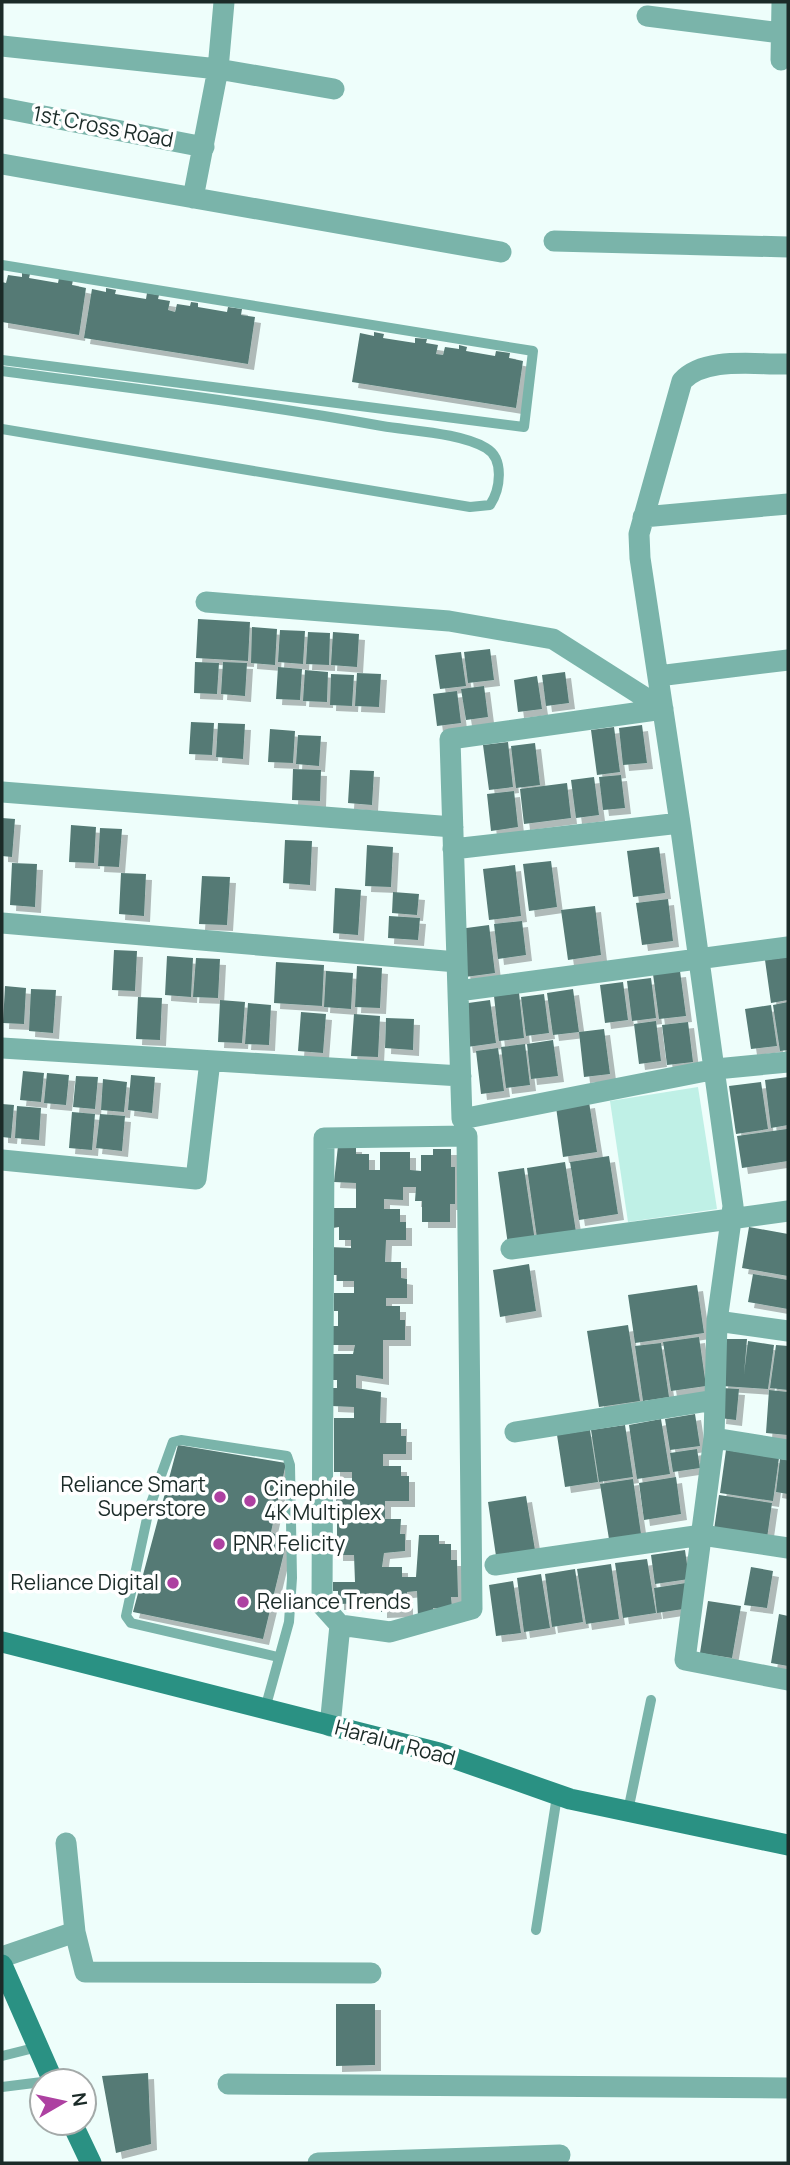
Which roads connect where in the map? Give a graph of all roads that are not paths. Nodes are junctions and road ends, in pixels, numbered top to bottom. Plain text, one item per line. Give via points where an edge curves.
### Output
1 (224, 2) edge
2 (782, 2) edge
3 (647, 16) dead end
4 (781, 33) junction
5 (2, 46) edge
6 (781, 60) dead end
7 (218, 69) junction
8 (334, 89) dead end
9 (2, 108) edge
10 (204, 147) junction
11 (2, 164) edge
12 (193, 198) junction
13 (554, 241) dead end
14 (788, 247) edge
15 (501, 252) dead end
16 (2, 265) edge
17 (2, 360) edge
18 (788, 364) edge
19 (2, 371) edge
20 (2, 429) edge
21 (788, 504) edge
22 (643, 517) junction
23 (206, 602) dead end
24 (788, 660) edge
25 (658, 676) junction
26 (663, 709) junction
27 (2, 792) edge
28 (680, 822) junction
29 (453, 827) junction
30 (453, 849) junction
31 (2, 923) edge
32 (788, 947) edge
33 (698, 957) junction
34 (457, 962) junction
35 (458, 990) junction
36 (2, 1048) edge
37 (210, 1061) junction
38 (788, 1062) edge
39 (716, 1069) junction
40 (461, 1076) junction
41 (2, 1160) edge
42 (788, 1211) edge
43 (732, 1217) junction
44 (511, 1249) dead end
45 (717, 1321) junction
46 (788, 1331) edge
47 (715, 1400) junction
48 (514, 1432) dead end
49 (714, 1438) junction
50 (788, 1450) edge
51 (702, 1535) junction
52 (788, 1548) edge
53 (495, 1564) dead end
54 (340, 1625) junction
55 (2, 1642) edge
56 (278, 1657) junction
57 (788, 1681) edge
58 (651, 1700) dead end
59 (265, 1709) junction
60 (331, 1726) junction
61 (557, 1796) junction
62 (628, 1811) junction
63 (66, 1843) dead end
64 (788, 1845) edge
65 (536, 1930) dead end
66 (75, 1932) junction
67 (2, 1957) edge
68 (2, 1965) edge
69 (371, 1973) dead end
70 (38, 2048) junction
71 (2, 2056) edge
72 (44, 2067) edge
73 (28, 2084) edge
74 (228, 2084) dead end
75 (2, 2087) edge
76 (788, 2088) edge
77 (79, 2137) edge
78 (560, 2155) dead end
79 (91, 2163) edge
80 (318, 2163) edge

1 - 7 street
2 - 4 street
3 - 4 street
4 - 6 street
5 - 7 street
7 - 8 street
7 - 10 street
9 - 10 street, 1st Cross Road
10 - 12 street
11 - 12 street
12 - 15 street
13 - 14 street
16 - 17 lane via 533,351 524,427
18 - 22 street via 691,371 676,393
19 - 20 lane via 335,417 465,440 488,449 499,464 497,494 490,505 470,507
21 - 22 street
22 - 25 street via 639,558
23 - 26 street via 449,621 553,639
24 - 25 street
25 - 26 street
26 - 28 street
26 - 29 street via 450,739
27 - 29 street
28 - 30 street
28 - 33 street
29 - 30 street
30 - 34 street
31 - 34 street
32 - 33 street
33 - 35 street
33 - 39 street
34 - 35 street
35 - 40 street
36 - 37 street
37 - 40 street
37 - 41 street via 196,1179
38 - 39 street
39 - 40 street via 462,1119
39 - 43 street
42 - 43 street
43 - 44 street
43 - 45 street
45 - 46 street
45 - 47 street
47 - 48 street
47 - 49 street
49 - 50 street
49 - 51 street
51 - 52 street
51 - 53 street
51 - 57 street via 685,1660
54 - 54 street via 390,1632 472,1609 467,1136 324,1138 322,1605
54 - 60 street
55 - 59 street, Haralur Road
56 - 56 lane via 289,1622 292,1578 287,1456 173,1442 149,1509 126,1616 131,1623
56 - 59 lane
58 - 62 lane
59 - 60 street, Haralur Road
60 - 61 street, Haralur Road via 439,1753
61 - 62 street, Haralur Road
61 - 65 lane
62 - 64 street, Haralur Road
63 - 66 street
66 - 67 street
66 - 69 street via 85,1972
68 - 70 street
70 - 71 lane
70 - 72 street
73 - 75 lane
74 - 76 street
77 - 79 street
78 - 80 street

